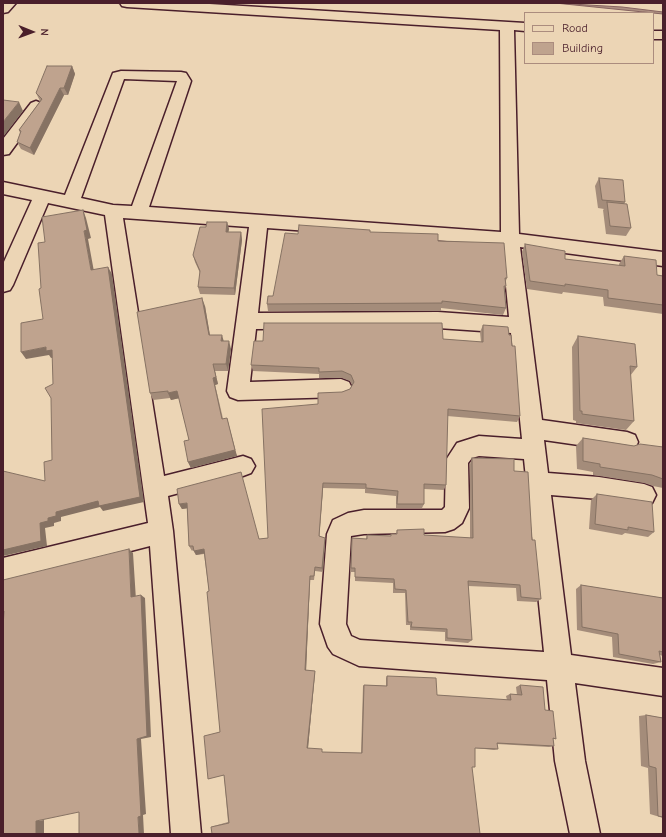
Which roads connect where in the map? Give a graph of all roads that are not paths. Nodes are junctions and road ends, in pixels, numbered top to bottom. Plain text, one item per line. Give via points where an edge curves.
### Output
1 (9, 3) edge
2 (127, 3) edge
3 (3, 9) edge
4 (507, 26) junction
5 (524, 27) edge
6 (36, 106) edge
7 (3, 150) edge
8 (3, 188) edge
9 (42, 197) junction
10 (71, 203) junction
11 (113, 212) junction
12 (138, 213) junction
13 (259, 222) junction
14 (510, 240) junction
15 (663, 259) edge
16 (3, 285) edge
17 (247, 321) junction
18 (520, 326) junction
19 (341, 388) dead end
20 (534, 439) junction
21 (627, 442) dead end
22 (243, 466) dead end
23 (538, 483) junction
24 (155, 489) junction
25 (644, 495) dead end
26 (161, 531) junction
27 (3, 570) edge
28 (559, 668) junction
29 (663, 682) edge
30 (186, 834) edge
31 (585, 834) edge

1 - 3 street
2 - 4 street
4 - 5 street
4 - 14 street
6 - 7 street
8 - 9 street
9 - 10 street
9 - 16 street
10 - 11 street
10 - 12 street via 118,76 181,76 184,81
11 - 12 street
11 - 24 street
12 - 13 street
13 - 14 street
13 - 17 street
14 - 15 street
14 - 18 street
17 - 18 street via 438,320
17 - 19 street via 238,391
18 - 20 street
20 - 21 street
20 - 23 street
20 - 28 street via 465,450 457,460 457,508 454,515 445,521 364,522 342,528 339,534 333,624 342,645 359,653
22 - 24 street
23 - 25 street
23 - 28 street
24 - 26 street
26 - 27 street
26 - 30 street
28 - 29 street
28 - 31 street via 570,761

